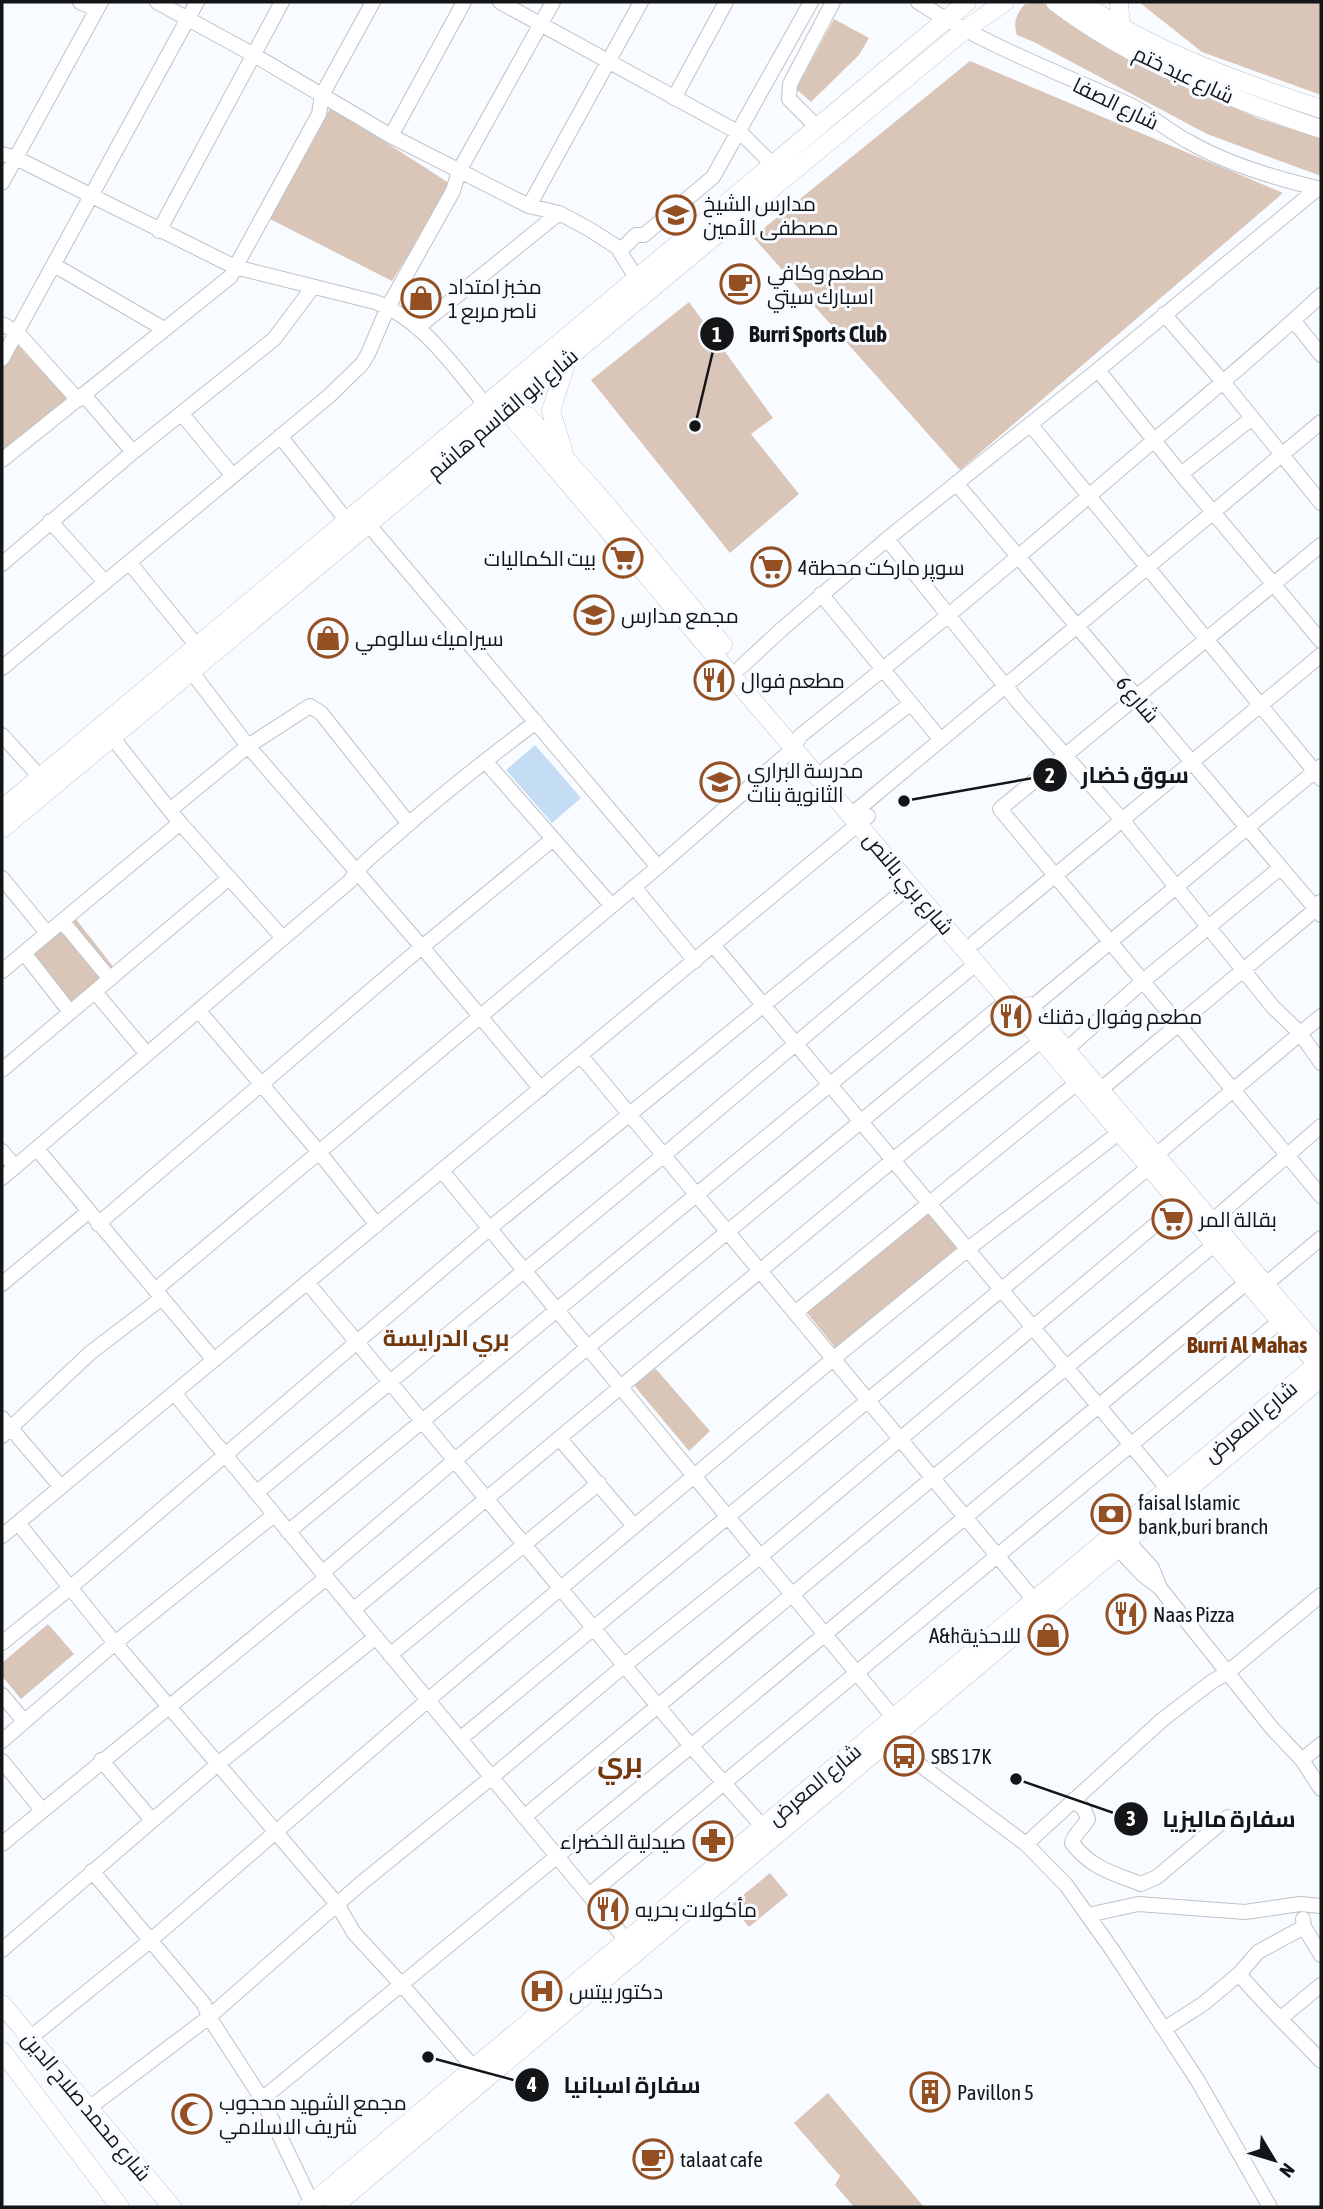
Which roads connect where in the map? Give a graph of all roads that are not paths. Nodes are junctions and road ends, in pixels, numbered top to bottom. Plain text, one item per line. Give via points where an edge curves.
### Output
1 (80, 2) edge
2 (157, 2) edge
3 (197, 2) edge
4 (282, 2) edge
5 (373, 2) edge
6 (464, 2) edge
7 (500, 2) edge
8 (553, 2) edge
9 (641, 2) edge
10 (726, 2) edge
11 (811, 2) edge
12 (833, 2) edge
13 (918, 2) edge
14 (967, 2) edge
15 (1005, 2) edge
16 (1055, 2) edge
17 (1081, 2) edge
18 (1119, 2) edge
19 (99, 6) edge
20 (187, 18) junction
21 (946, 20) junction
22 (541, 24) junction
23 (1121, 26) junction
24 (966, 29) junction
25 (254, 55) junction
26 (608, 61) junction
27 (322, 95) junction
28 (674, 97) junction
29 (1321, 109) edge
30 (817, 128) junction
31 (1321, 129) edge
32 (738, 133) junction
33 (391, 135) junction
34 (9, 156) edge
35 (773, 165) junction
36 (459, 171) junction
37 (2, 183) edge
38 (1319, 189) edge
39 (92, 196) junction
40 (529, 206) junction
41 (559, 213) junction
42 (159, 231) junction
43 (620, 251) junction
44 (54, 265) junction
45 (235, 267) junction
46 (637, 279) junction
47 (313, 287) junction
48 (1321, 295) edge
49 (388, 307) junction
50 (1164, 314) junction
51 (1294, 321) junction
52 (2, 324) edge
53 (417, 328) junction
54 (164, 329) junction
55 (17, 332) junction
56 (1321, 355) edge
57 (2, 359) edge
58 (567, 359) junction
59 (1098, 370) junction
60 (1224, 383) junction
61 (81, 398) junction
62 (500, 404) junction
63 (182, 414) junction
64 (1252, 418) junction
65 (1321, 422) edge
66 (1030, 424) junction
67 (280, 436) junction
68 (1155, 441) junction
69 (132, 453) junction
70 (1282, 455) junction
71 (565, 457) junction
72 (2, 460) edge
73 (1181, 474) junction
74 (233, 476) junction
75 (956, 483) junction
76 (1089, 496) junction
77 (1321, 503) edge
78 (1213, 513) junction
79 (50, 521) junction
80 (347, 521) junction
81 (368, 524) junction
82 (887, 539) junction
83 (1321, 545) edge
84 (1020, 557) junction
85 (129, 562) junction
86 (2, 564) edge
87 (1147, 568) junction
88 (105, 582) junction
89 (1273, 584) junction
90 (821, 594) junction
91 (949, 615) junction
92 (1077, 626) junction
93 (1207, 640) junction
94 (1321, 641) edge
95 (197, 646) junction
96 (1321, 654) edge
97 (741, 667) junction
98 (2, 668) edge
99 (883, 670) junction
100 (191, 671) junction
101 (1006, 686) junction
102 (1137, 697) junction
103 (910, 704) junction
104 (1261, 704) junction
105 (536, 722) junction
106 (2, 735) edge
107 (112, 737) junction
108 (941, 740) junction
109 (797, 742) junction
110 (248, 746) junction
111 (1065, 756) junction
112 (485, 761) junction
113 (1191, 763) junction
114 (827, 768) junction
115 (1320, 772) edge
116 (40, 777) junction
117 (2, 809) edge
118 (170, 810) junction
119 (859, 815) junction
120 (1123, 821) junction
121 (180, 823) junction
122 (409, 824) junction
123 (1247, 828) junction
124 (2, 829) edge
125 (553, 839) junction
126 (658, 867) junction
127 (1280, 867) junction
128 (357, 870) junction
129 (1054, 875) junction
130 (2, 878) edge
131 (228, 879) junction
132 (911, 885) junction
133 (634, 887) junction
134 (1176, 887) junction
135 (612, 906) junction
136 (1319, 908) edge
137 (62, 921) junction
138 (941, 921) junction
139 (1208, 927) junction
140 (47, 933) junction
141 (283, 938) junction
142 (975, 942) junction
143 (1110, 942) junction
144 (714, 946) junction
145 (422, 947) junction
146 (24, 953) junction
147 (695, 961) junction
148 (977, 963) junction
149 (1245, 969) junction
150 (2, 971) edge
151 (110, 979) junction
152 (1143, 981) junction
153 (95, 992) junction
154 (1008, 1000) junction
155 (764, 1006) junction
156 (1031, 1008) junction
157 (199, 1011) junction
158 (71, 1012) junction
159 (481, 1016) junction
160 (1321, 1016) edge
161 (1179, 1023) junction
162 (1300, 1033) junction
163 (1042, 1040) junction
164 (796, 1044) junction
165 (1066, 1050) junction
166 (147, 1054) junction
167 (581, 1056) junction
168 (1321, 1063) edge
169 (2, 1070) edge
170 (1078, 1082) junction
171 (829, 1084) junction
172 (262, 1086) junction
173 (1234, 1088) junction
174 (541, 1089) junction
175 (1100, 1090) junction
176 (630, 1115) junction
177 (862, 1123) junction
178 (1321, 1126) edge
179 (1120, 1132) junction
180 (37, 1149) junction
181 (2, 1151) edge
182 (319, 1152) junction
183 (664, 1155) junction
184 (1288, 1155) junction
185 (893, 1160) junction
186 (1153, 1161) junction
187 (15, 1167) junction
188 (442, 1171) junction
189 (2, 1178) edge
190 (696, 1193) junction
191 (1321, 1196) edge
192 (1181, 1203) junction
193 (930, 1204) junction
194 (88, 1212) junction
195 (1212, 1221) junction
196 (98, 1224) junction
197 (377, 1225) junction
198 (490, 1228) junction
199 (728, 1232) junction
200 (1321, 1238) edge
201 (1215, 1244) junction
202 (968, 1249) junction
203 (760, 1270) junction
204 (525, 1271) junction
205 (1247, 1282) junction
206 (307, 1283) junction
207 (2, 1284) edge
208 (1266, 1284) junction
209 (1002, 1290) junction
210 (159, 1294) junction
211 (557, 1309) junction
212 (795, 1313) junction
213 (1280, 1321) junction
214 (1032, 1326) junction
215 (356, 1341) junction
216 (589, 1347) junction
217 (833, 1359) junction
218 (214, 1360) junction
219 (1320, 1365) edge
220 (1066, 1367) junction
221 (390, 1383) junction
222 (621, 1387) junction
223 (174, 1394) junction
224 (867, 1400) junction
225 (1100, 1407) junction
226 (422, 1423) junction
227 (5, 1427) edge
228 (560, 1439) junction
229 (900, 1439) junction
230 (1131, 1444) junction
231 (225, 1455) junction
232 (455, 1459) junction
233 (695, 1476) junction
234 (933, 1479) junction
235 (599, 1483) junction
236 (61, 1487) junction
237 (256, 1493) junction
238 (1173, 1494) junction
239 (488, 1499) junction
240 (274, 1515) junction
241 (728, 1516) junction
242 (965, 1517) junction
243 (18, 1523) junction
244 (634, 1526) junction
245 (288, 1532) junction
246 (2, 1536) edge
247 (1118, 1539) junction
248 (523, 1544) junction
249 (761, 1556) junction
250 (998, 1556) junction
251 (324, 1575) junction
252 (71, 1587) junction
253 (561, 1589) junction
254 (792, 1594) junction
255 (1321, 1595) edge
256 (1039, 1606) junction
257 (353, 1609) junction
258 (594, 1628) junction
259 (825, 1633) junction
260 (376, 1637) junction
261 (2, 1643) edge
262 (115, 1643) junction
263 (390, 1655) junction
264 (625, 1665) junction
265 (1228, 1672) junction
266 (858, 1673) junction
267 (2, 1695) edge
268 (428, 1700) junction
269 (169, 1706) junction
270 (658, 1707) junction
271 (24, 1721) junction
272 (896, 1725) junction
273 (1271, 1727) junction
274 (460, 1739) junction
275 (2, 1741) edge
276 (1321, 1744) edge
277 (691, 1746) junction
278 (101, 1760) junction
279 (1302, 1760) junction
280 (2, 1761) edge
281 (218, 1764) junction
282 (492, 1777) junction
283 (725, 1783) junction
284 (1321, 1790) edge
285 (1073, 1800) junction
286 (42, 1810) junction
287 (524, 1817) junction
288 (1228, 1817) dead end
289 (152, 1821) junction
290 (276, 1833) junction
291 (762, 1835) junction
292 (2, 1844) edge
293 (1026, 1844) junction
294 (556, 1856) junction
295 (92, 1871) junction
296 (590, 1895) junction
297 (337, 1904) junction
298 (1300, 1904) junction
299 (1321, 1906) edge
300 (1088, 1915) junction
301 (1304, 1927) junction
302 (151, 1940) junction
303 (627, 1941) junction
304 (2, 1950) edge
305 (1321, 1955) edge
306 (605, 1969) junction
307 (1239, 1974) junction
308 (402, 1985) junction
309 (1321, 1985) edge
310 (2, 2004) edge
311 (209, 2017) junction
312 (1281, 2018) junction
313 (1164, 2029) junction
314 (30, 2038) junction
315 (2, 2051) edge
316 (1321, 2061) edge
317 (474, 2068) junction
318 (262, 2099) junction
319 (89, 2108) junction
320 (310, 2205) edge
321 (120, 2207) edge
322 (172, 2207) edge
323 (333, 2207) edge
324 (1270, 2207) edge

1 - 19 street
2 - 20 street
3 - 20 street
4 - 25 street
5 - 27 street
6 - 33 street
7 - 22 street
8 - 22 street
9 - 26 street
10 - 28 street
11 - 32 street
12 - 30 street via 789,84 789,99
13 - 21 street, شارع الصفا
14 - 21 main road, شارع ابو القاسم هاشم
15 - 24 main road, شارع ابو القاسم هاشم
16 - 31 main road, شارع عبد ختم via 1180,76
17 - 23 main road, شارع عبد ختم
18 - 23 main road
19 - 34 street
20 - 25 street
20 - 39 street
21 - 24 street, شارع الصفا
21 - 30 main road, شارع ابو القاسم هاشم
22 - 26 street
22 - 36 street
23 - 29 main road, شارع عبد ختم via 1217,71
24 - 38 street, شارع الصفا via 1063,78 1130,105 1192,144
24 - 58 main road, شارع ابو القاسم هاشم
25 - 27 street
25 - 42 street
26 - 28 street
26 - 40 street
27 - 33 street
27 - 45 street via 319,114
28 - 32 street
30 - 35 main road, شارع ابو القاسم هاشم
32 - 35 street
32 - 43 street via 704,187
33 - 36 street
34 - 37 street
34 - 39 street
35 - 46 main road, شارع ابو القاسم هاشم
36 - 40 street
36 - 49 street via 453,191
38 - 50 street
39 - 42 street
39 - 44 street
40 - 41 street
41 - 43 street
41 - 53 street
42 - 45 street
43 - 46 street
44 - 54 street
44 - 55 street
45 - 47 street
45 - 54 street via 230,277
46 - 62 main road, شارع ابو القاسم هاشم
47 - 49 street
47 - 63 street via 274,339
48 - 51 street
49 - 53 street
49 - 67 street via 362,363
50 - 59 street
50 - 60 street
51 - 56 street
51 - 60 street
52 - 55 street
53 - 62 street via 472,387
54 - 61 street
55 - 57 street
55 - 61 street
58 - 62 main road, شارع ابو القاسم هاشم
58 - 71 main road via 551,411
59 - 66 street
59 - 68 street
60 - 64 street
60 - 68 street
61 - 69 street
61 - 72 street
62 - 71 main road, شارع بري بالنص
62 - 80 main road, شارع ابو القاسم هاشم
62 - 81 main road, شارع ابو القاسم هاشم
62 - 109 main road, شارع بري بالنص
63 - 69 street
63 - 74 street
64 - 70 street
64 - 73 street
65 - 70 street
66 - 75 street
66 - 76 street
67 - 74 street
67 - 80 street
68 - 73 street
68 - 76 street
69 - 79 street
70 - 77 street
70 - 78 street
71 - 97 main road, شارع بري بالنص
73 - 78 street
74 - 85 street
75 - 82 street
75 - 84 street, شارع 6
76 - 84 street
76 - 87 street
78 - 87 street
78 - 89 street
79 - 86 street
79 - 88 street
80 - 95 main road, شارع ابو القاسم هاشم
81 - 100 main road, شارع ابو القاسم هاشم
81 - 105 street
82 - 90 street
82 - 91 street
83 - 89 street
84 - 91 street
84 - 92 street, شارع 6
85 - 88 street
85 - 95 street
87 - 92 street
87 - 93 street
88 - 98 street
89 - 93 street
89 - 94 street
90 - 97 street
90 - 99 street
91 - 99 street
91 - 101 street
92 - 101 street
92 - 102 street, شارع 6
93 - 102 street
93 - 104 street
95 - 116 main road, شارع ابو القاسم هاشم
96 - 104 street
97 - 109 main road, شارع بري بالنص
99 - 103 street
99 - 109 street
100 - 107 main road, شارع ابو القاسم هاشم
100 - 110 street
101 - 108 street
101 - 111 street
102 - 111 street
102 - 113 street, شارع 6
103 - 108 street
103 - 114 street
104 - 113 street
104 - 115 street
105 - 112 street
105 - 126 street
106 - 116 street
107 - 118 street
107 - 124 main road, شارع ابو القاسم هاشم
108 - 119 street
109 - 114 main road, شارع بري بالنص
109 - 119 main road, شارع بري بالنص
109 - 126 street
110 - 118 street
110 - 122 street via 310,706 321,713
110 - 128 street
111 - 120 street
111 - 129 street via 1000,809
112 - 122 street
112 - 125 street
113 - 120 street
113 - 123 street, شارع 6
114 - 119 main road, شارع بري بالنص
115 - 123 street
116 - 117 main road, شارع ابو القاسم هاشم
118 - 121 street
119 - 132 main road, شارع بري بالنص
119 - 142 main road, شارع بري بالنص
119 - 144 street
120 - 129 street
120 - 134 street
121 - 131 street
121 - 137 street
122 - 128 street
123 - 127 street, شارع 6
123 - 134 street
125 - 135 street
125 - 145 street
126 - 133 street
127 - 136 street, شارع 6
127 - 139 street
128 - 141 street
128 - 145 street
129 - 142 street
129 - 143 street
130 - 140 street
131 - 141 street
131 - 151 street
132 - 138 main road, شارع بري بالنص
132 - 155 street
133 - 135 street
133 - 147 street
134 - 139 street
134 - 143 street
135 - 159 street
136 - 149 street
137 - 140 street
137 - 151 street
138 - 148 main road, شارع بري بالنص
138 - 164 street
139 - 149 street
139 - 152 street
140 - 146 street
141 - 157 street
142 - 156 main road, شارع بري بالنص
143 - 152 street
143 - 156 street
144 - 147 street
144 - 155 street
145 - 159 street
145 - 172 street
146 - 150 street
146 - 158 street
147 - 167 street
148 - 154 main road, شارع بري بالنص
148 - 171 street
149 - 161 street
149 - 162 street via 1273,1007
151 - 153 street
152 - 161 street
152 - 165 street
153 - 158 street
153 - 166 street
154 - 163 main road, شارع بري بالنص
154 - 177 street
155 - 164 street
155 - 176 street
156 - 165 main road, شارع بري بالنص
157 - 166 street
157 - 172 street
158 - 169 street
159 - 174 street
159 - 182 street
160 - 162 street
161 - 173 street
161 - 175 street
162 - 168 street
162 - 173 street
163 - 170 main road, شارع بري بالنص
163 - 185 street
164 - 171 street
164 - 183 street
165 - 175 main road, شارع بري بالنص
166 - 180 street
167 - 174 street
167 - 176 street
170 - 179 main road, شارع بري بالنص
170 - 193 street
171 - 177 street
171 - 190 street
172 - 182 street
172 - 196 street
173 - 184 street
173 - 186 street
174 - 188 street
175 - 186 main road, شارع بري بالنص
176 - 183 street
176 - 198 street
177 - 185 street
177 - 199 street
178 - 184 street
179 - 186 main road, شارع بري بالنص
179 - 202 street
180 - 187 street
180 - 194 street
181 - 187 street
182 - 197 street
182 - 210 street
183 - 190 street
183 - 204 street
184 - 191 street
184 - 195 street
185 - 193 street
185 - 203 street
186 - 192 main road, شارع بري بالنص
186 - 195 main road, شارع بري بالنص
186 - 209 street
187 - 189 street
188 - 197 street
188 - 198 street
190 - 199 street
190 - 211 street
192 - 201 main road, شارع بري بالنص
192 - 214 street
193 - 202 street
193 - 212 street
194 - 196 street
194 - 207 street
195 - 208 main road, شارع بري بالنص
196 - 210 street
197 - 206 street
198 - 204 street
198 - 215 street
199 - 203 street
199 - 216 street
200 - 208 street
201 - 205 main road, شارع بري بالنص
201 - 220 street
202 - 209 street
202 - 217 street
203 - 212 street
203 - 222 street
204 - 211 street
204 - 221 street
205 - 213 main road, شارع بري بالنص
205 - 225 street
206 - 215 street
206 - 218 street
208 - 219 main road, شارع بري بالنص
209 - 214 street
209 - 224 street
210 - 218 street
210 - 227 street
211 - 216 street
211 - 226 street
212 - 217 street
213 - 219 main road, شارع بري بالنص
213 - 230 street
214 - 220 street
214 - 229 street
215 - 221 street
215 - 231 street
216 - 222 street
216 - 232 street
217 - 224 street
217 - 233 street
218 - 223 street
219 - 238 main road, شارع المعرض
220 - 225 street
220 - 234 street
221 - 226 street
221 - 237 street
222 - 228 street
222 - 233 street
223 - 231 street
223 - 236 street
224 - 229 street
224 - 241 street
225 - 230 street
225 - 242 street
226 - 232 street
226 - 245 street
227 - 236 street
228 - 235 street
228 - 239 street
229 - 234 street
229 - 249 street
230 - 238 street
230 - 250 street
231 - 237 street
231 - 252 street
232 - 239 street
232 - 251 street
233 - 241 street
233 - 244 street
234 - 242 street
234 - 254 street
235 - 244 street
235 - 248 street
236 - 243 street
237 - 240 street
238 - 247 main road, شارع المعرض
239 - 248 street
239 - 257 street
240 - 245 street
240 - 262 street
241 - 249 street
241 - 258 street
242 - 250 street
242 - 259 street
243 - 246 street
243 - 252 street
244 - 253 street
245 - 251 street
247 - 256 main road, شارع المعرض
247 - 265 street via 1143,1575 1160,1587
248 - 253 street
248 - 263 street
249 - 254 street
249 - 264 street
250 - 256 street
250 - 266 street
251 - 257 street
251 - 269 street
252 - 261 street
252 - 262 street
253 - 258 street
253 - 268 street
254 - 259 street
254 - 270 street
255 - 265 street
256 - 272 main road, شارع المعرض
257 - 260 street
258 - 264 street
258 - 274 street
259 - 266 street
259 - 277 street
260 - 263 street
260 - 281 street
262 - 269 street
262 - 271 street
263 - 268 street
264 - 270 street
264 - 282 street
265 - 273 street
265 - 285 street via 1179,1705
266 - 272 street
266 - 283 street
267 - 271 street
268 - 274 street
268 - 290 street
269 - 278 street
269 - 281 street
270 - 277 street
270 - 287 street
271 - 275 street
272 - 291 main road, شارع المعرض
272 - 293 street via 913,1760
273 - 279 street
273 - 284 street via 1296,1766
274 - 282 street
276 - 279 street
277 - 283 street
277 - 294 street
278 - 286 street
278 - 289 street
279 - 284 street
280 - 286 street
281 - 289 street
281 - 290 street
282 - 287 street
282 - 297 street
283 - 291 street
283 - 296 street
285 - 288 street via 1084,1809 1087,1819 1073,1837 1076,1848 1094,1866 1141,1884 1157,1877
285 - 293 street
286 - 292 street
287 - 294 street
289 - 295 street
290 - 297 street
290 - 302 street
291 - 303 main road, شارع المعرض
291 - 306 main road, شارع المعرض
293 - 300 street
294 - 296 street
294 - 308 street
295 - 302 street
295 - 304 street
296 - 303 street
297 - 308 street via 354,1933
297 - 311 street
298 - 299 street
298 - 300 street via 1244,1912 1138,1904
298 - 301 street
300 - 313 street
301 - 305 street
301 - 307 street via 1258,1952
302 - 311 street via 204,2004
302 - 314 street
303 - 306 main road, شارع المعرض
306 - 317 main road, شارع المعرض
306 - 323 main road, شارع المعرض
307 - 312 street
307 - 313 street
308 - 317 street
308 - 318 street
309 - 312 street
310 - 314 main road, شارع محمد صلاح الدين
311 - 318 street
311 - 319 street
312 - 316 street
313 - 324 street
314 - 319 main road, شارع محمد صلاح الدين
315 - 321 main road, شارع محمد صلاح الدين
317 - 320 main road, شارع المعرض
318 - 320 street
319 - 322 main road, شارع محمد صلاح الدين

